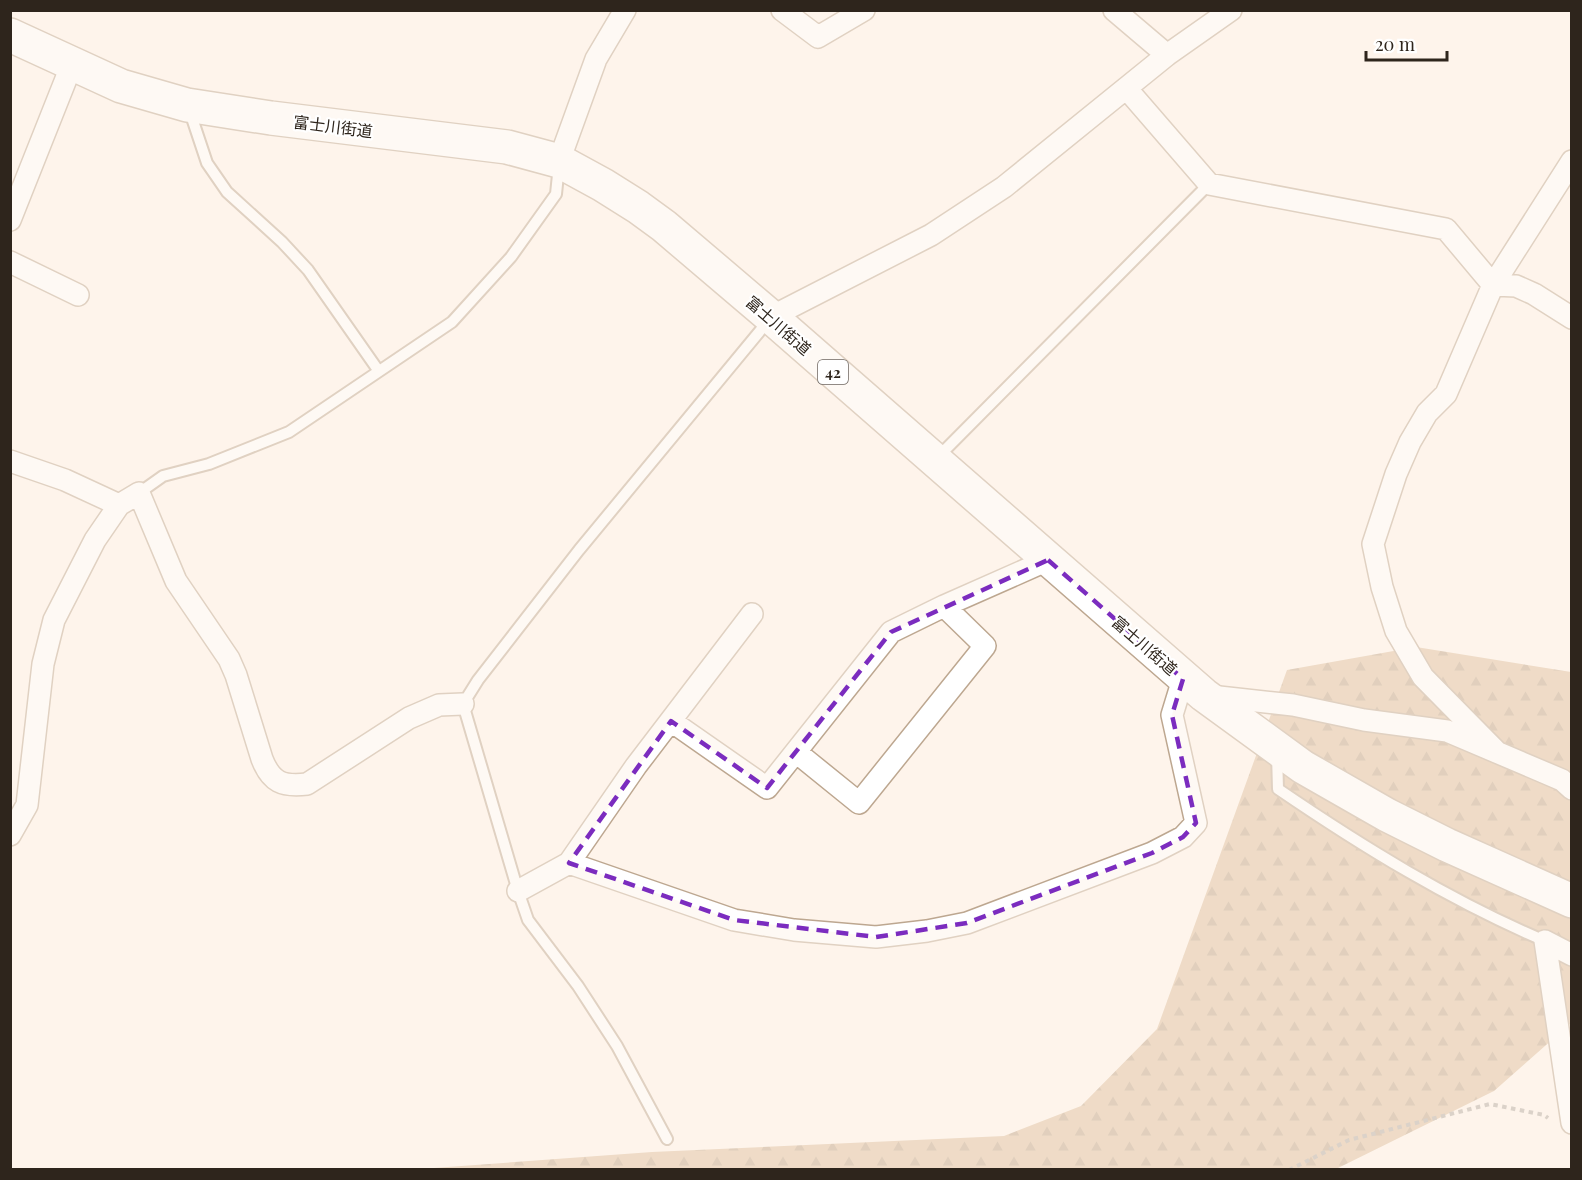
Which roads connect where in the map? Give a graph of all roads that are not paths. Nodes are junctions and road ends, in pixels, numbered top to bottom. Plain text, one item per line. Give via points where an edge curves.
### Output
1 (625, 10) edge
2 (782, 10) edge
3 (864, 10) edge
4 (1114, 10) edge
5 (1231, 10) edge
6 (10, 35) edge
7 (1167, 55) junction
8 (72, 64) junction
9 (1126, 88) junction
10 (187, 105) junction
11 (560, 161) junction
12 (1572, 161) edge
13 (1209, 184) junction
14 (10, 220) edge
15 (10, 262) edge
16 (1493, 285) junction
17 (78, 295) dead end
18 (771, 317) junction
19 (1572, 318) edge
20 (378, 370) junction
21 (10, 461) edge
22 (934, 461) junction
23 (139, 493) junction
24 (119, 505) junction
25 (1048, 560) junction
26 (944, 606) junction
27 (752, 614) dead end
28 (1194, 687) junction
29 (463, 704) junction
30 (671, 721) junction
31 (1277, 748) junction
32 (1496, 751) junction
33 (796, 752) junction
34 (1572, 789) edge
35 (10, 835) edge
36 (569, 863) junction
37 (518, 891) junction
38 (1572, 901) edge
39 (1545, 941) junction
40 (1572, 955) edge
41 (1562, 1123) edge
42 (667, 1139) dead end

1 - 11 street via 596,59
2 - 3 street via 818,37
4 - 7 street
5 - 7 street
6 - 8 main road, 富士川街道 / 42
7 - 9 street
8 - 10 main road, 富士川街道 / 42 via 121,86
8 - 14 street
9 - 13 street
9 - 18 street via 1004,186 931,235
10 - 11 main road, 富士川街道 / 42 via 507,147
10 - 20 lane via 207,163 227,192 308,270
11 - 18 main road, 富士川街道 / 42 via 638,207
11 - 20 lane via 556,194 511,257 452,322
12 - 16 street
13 - 16 street via 1446,229
13 - 22 lane
15 - 17 street
16 - 19 street via 1516,286
16 - 32 street via 1446,394 1427,413 1410,442 1374,544 1396,631 1423,676
18 - 22 main road, 富士川街道 / 42
18 - 29 lane via 579,550
20 - 23 lane via 289,432 209,464 163,476
21 - 24 street
22 - 25 main road, 富士川街道 / 42
23 - 24 street
23 - 29 street via 176,581 230,659 267,773 277,782 307,784 409,718 439,705
24 - 35 street via 95,540 54,620 43,664 27,805
25 - 26 street
25 - 28 main road, 富士川街道 / 42
26 - 33 street via 891,632
26 - 33 street via 985,646 859,803
27 - 30 street
28 - 31 main road, 富士川街道 / 42
28 - 32 street via 1364,720 1447,731
28 - 36 street via 1172,715 1196,823 1184,837 1152,854 967,923 876,937 794,930 734,920
29 - 37 lane
30 - 33 street via 768,788
30 - 36 street
31 - 38 main road, 富士川街道 / 42 via 1387,815
31 - 39 lane via 1278,789 1356,842 1498,921
32 - 34 street via 1562,780
36 - 37 street
37 - 42 lane via 528,920 617,1046
39 - 40 street
39 - 41 street

